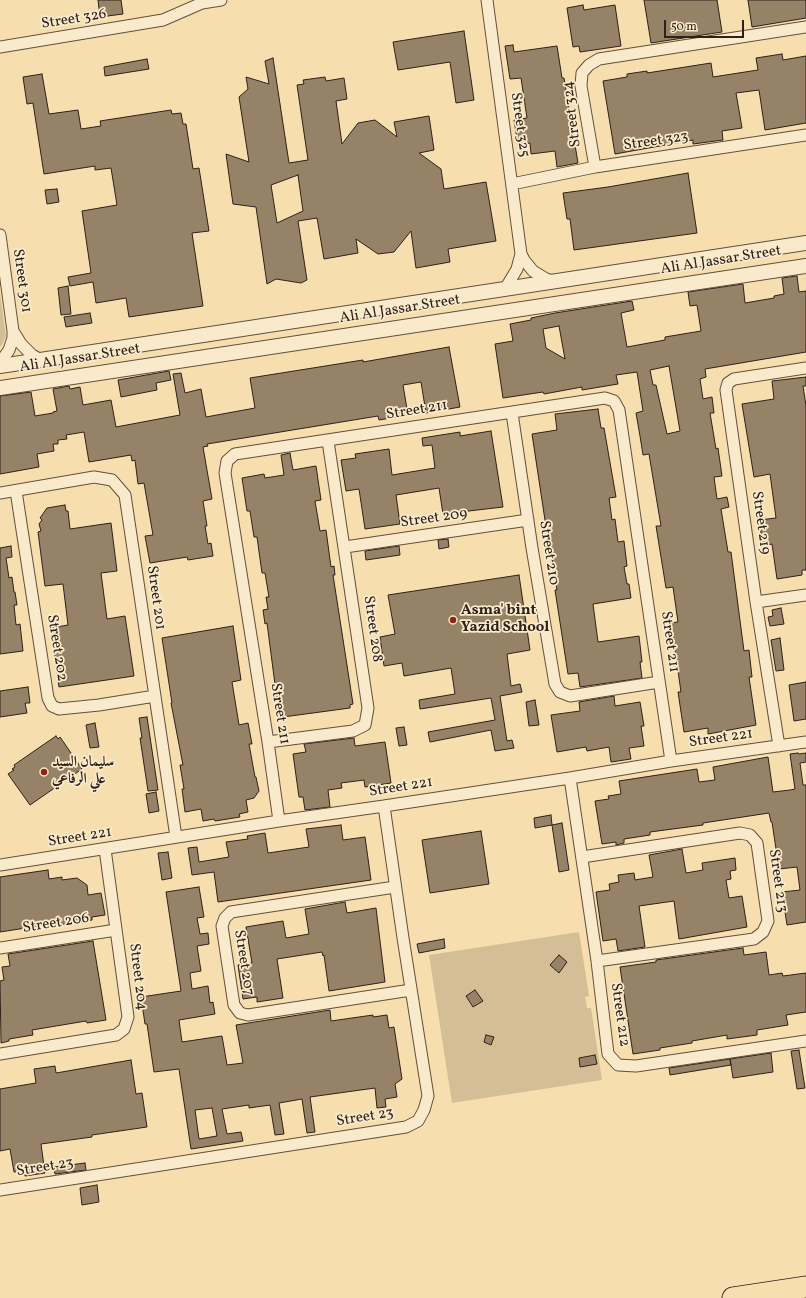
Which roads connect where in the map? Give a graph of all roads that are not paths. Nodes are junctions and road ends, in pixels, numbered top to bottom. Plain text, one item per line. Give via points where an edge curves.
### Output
1 (221, 0) edge
2 (487, 0) edge
3 (202, 2) edge
4 (806, 27) edge
5 (0, 47) edge
6 (806, 135) edge
7 (595, 167) junction
8 (512, 184) junction
9 (0, 235) edge
10 (806, 243) edge
11 (521, 254) junction
12 (692, 260) junction
13 (672, 263) junction
14 (806, 266) edge
15 (553, 281) junction
16 (695, 283) junction
17 (674, 286) junction
18 (505, 289) junction
19 (13, 331) junction
20 (173, 339) junction
21 (122, 347) junction
22 (39, 359) junction
23 (175, 362) junction
24 (0, 364) edge
25 (806, 368) edge
26 (125, 369) junction
27 (0, 388) edge
28 (512, 413) junction
29 (328, 441) junction
30 (16, 491) junction
31 (0, 493) edge
32 (528, 520) junction
33 (345, 547) junction
34 (806, 595) edge
35 (756, 602) junction
36 (660, 682) junction
37 (154, 696) junction
38 (268, 742) junction
39 (806, 742) edge
40 (780, 746) junction
41 (671, 761) junction
42 (570, 778) junction
43 (384, 806) junction
44 (279, 821) junction
45 (176, 837) junction
46 (105, 849) junction
47 (582, 857) junction
48 (0, 865) edge
49 (395, 887) junction
50 (116, 930) junction
51 (0, 948) edge
52 (597, 961) junction
53 (411, 990) junction
54 (806, 1041) edge
55 (0, 1054) edge
56 (0, 1190) edge
57 (806, 1287) edge
58 (733, 1298) edge

1 - 3 street, Street 326
2 - 8 street, Street 325
3 - 5 street, Street 326 via 163,20
4 - 7 street, Street 324 via 599,60 590,65 582,73 581,86
6 - 7 street, Street 323
7 - 8 street, Street 323
8 - 11 street, Street 325
9 - 19 street, Street 301
10 - 12 street, Ali Al Jassar Street
11 - 15 street, Street 325 via 533,271
11 - 18 street, Street 325 via 517,269
12 - 13 street, Ali Al Jassar Street
12 - 16 street via 689,271
13 - 15 street, Ali Al Jassar Street
13 - 17 street via 676,274
14 - 16 street, Ali Al Jassar Street
15 - 18 street, Ali Al Jassar Street
16 - 17 street, Ali Al Jassar Street
17 - 23 street, Ali Al Jassar Street
18 - 20 street, Ali Al Jassar Street
19 - 22 street, Street 301 via 21,344
19 - 24 street, Street 301 via 9,350
20 - 21 street, Ali Al Jassar Street
20 - 23 street via 171,350
21 - 22 street, Ali Al Jassar Street
21 - 26 street via 128,357
22 - 24 street, Ali Al Jassar Street
23 - 26 street, Ali Al Jassar Street
25 - 35 street, Street 219 via 734,379 728,383 726,390
26 - 27 street, Ali Al Jassar Street
28 - 29 street, Street 211
28 - 32 street, Street 210
28 - 36 street, Street 211 via 605,398 614,402 619,410
29 - 33 street, Street 208
29 - 38 street, Street 211 via 235,454 227,461 225,473
30 - 31 street, Street 201
30 - 37 street, Street 201 via 94,477 112,480 125,495
30 - 37 street, Street 202 via 48,698 52,706 59,709
32 - 33 street, Street 209
32 - 36 street, Street 210 via 555,684 560,692 570,696
33 - 38 street, Street 208 via 368,708 365,725 354,731
34 - 35 street
35 - 40 street, Street 219
36 - 41 street, Street 211
37 - 45 street, Street 201
38 - 44 street, Street 211
39 - 40 street, Street 221
40 - 41 street, Street 221
41 - 42 street, Street 221
42 - 43 street, Street 221
42 - 47 street, Street 212
43 - 44 street, Street 221
43 - 49 street, Street 23
44 - 45 street, Street 221
45 - 46 street, Street 221
46 - 48 street, Street 221
46 - 50 street, Street 204
47 - 52 street, Street 212
47 - 52 street, Street 213 via 740,833 750,836 757,843 768,921 763,932 754,939
49 - 53 street, Street 23
49 - 53 street, Street 207 via 231,912 222,926 234,1005 240,1013 248,1015
50 - 51 street, Street 206
50 - 55 street, Street 204 via 128,1017 124,1029 116,1035
52 - 54 street, Street 212 via 608,1054 618,1065 636,1066
53 - 56 street, Street 23 via 428,1096 418,1121 406,1127
57 - 58 highway

